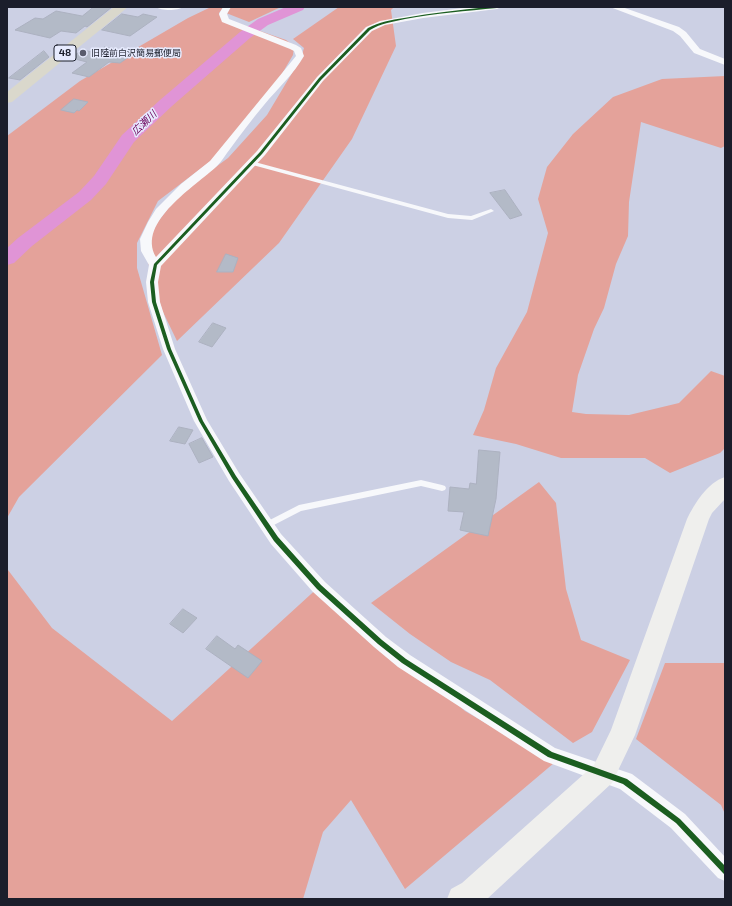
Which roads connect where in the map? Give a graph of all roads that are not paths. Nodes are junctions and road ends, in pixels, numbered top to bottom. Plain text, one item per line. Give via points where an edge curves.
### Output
1 (122, 7) edge
2 (160, 7) edge
3 (178, 7) edge
4 (227, 7) edge
5 (497, 7) edge
6 (614, 7) edge
7 (725, 62) edge
8 (7, 99) edge
9 (251, 163) junction
10 (491, 211) dead end
11 (155, 265) junction
12 (725, 485) edge
13 (442, 488) dead end
14 (267, 525) junction
15 (603, 774) junction
16 (725, 871) edge
17 (461, 899) edge

1 - 8 highway, 48
2 - 3 street
4 - 11 street via 223,14 225,20 293,47 299,54 296,63 214,163 176,194 160,211 146,239 146,248
5 - 9 street via 434,13 372,27 320,79
6 - 7 street via 676,29 697,52
9 - 10 lane via 448,216 472,218
9 - 11 street
11 - 14 street via 152,282 154,302 169,349 201,421 234,477
12 - 15 street via 704,507 698,519 622,735
13 - 14 lane via 421,483 299,508
14 - 15 street via 276,539 319,587 404,660 550,755
15 - 16 street via 625,781 678,821
15 - 17 street via 472,893

